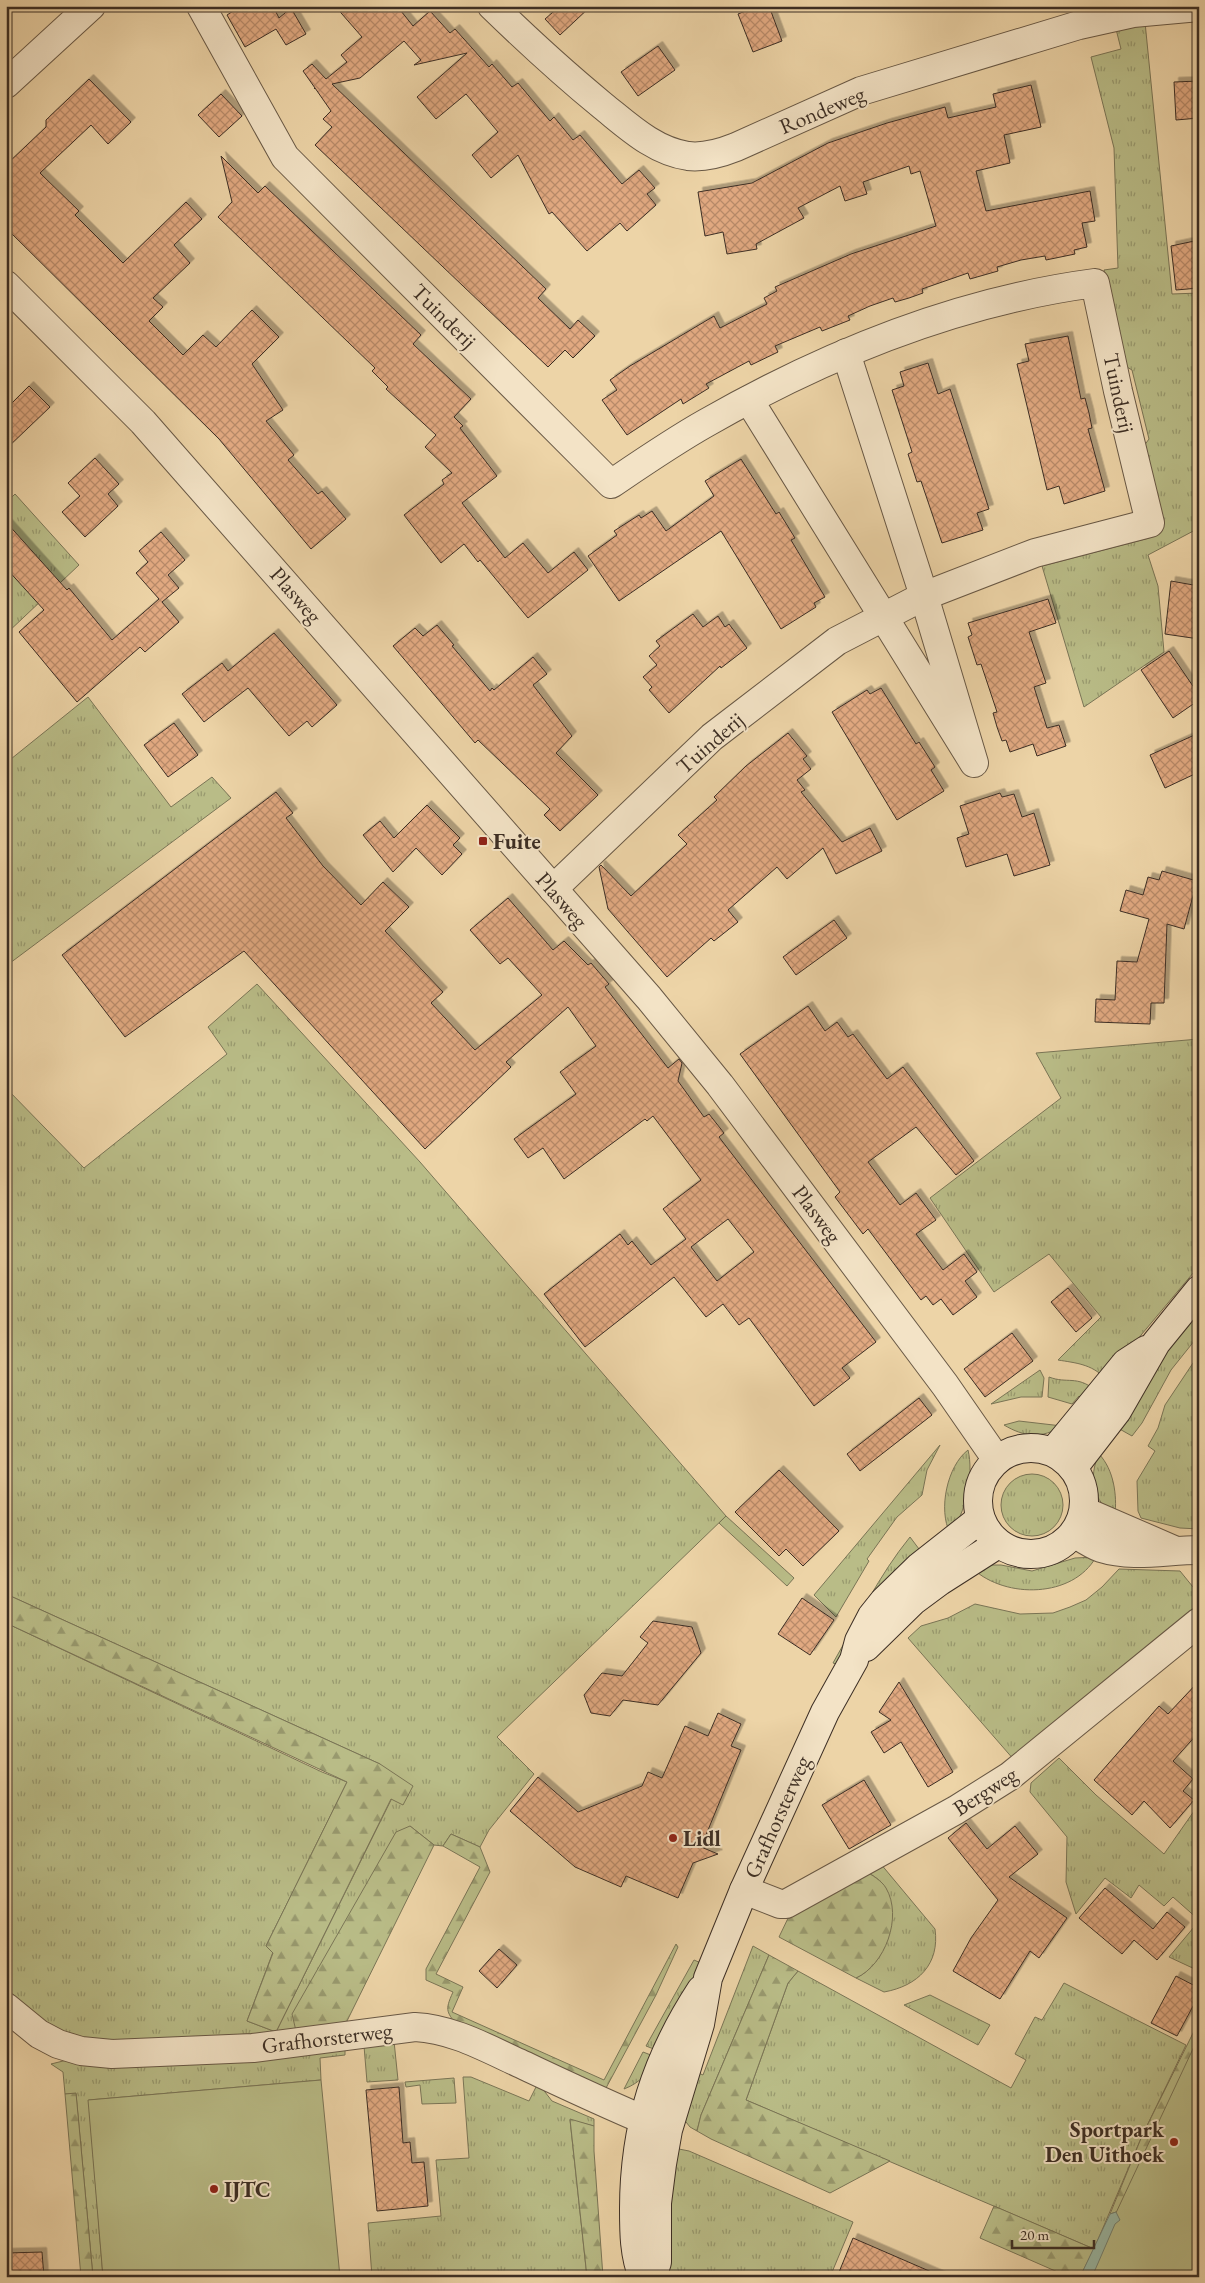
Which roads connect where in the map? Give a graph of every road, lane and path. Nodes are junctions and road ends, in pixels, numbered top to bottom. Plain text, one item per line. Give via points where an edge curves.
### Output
1 (91, 6) edge
2 (201, 6) edge
3 (492, 6) edge
4 (1199, 7) edge
5 (6, 84) edge
6 (6, 285) edge
7 (846, 353) junction
8 (749, 400) junction
9 (924, 596) junction
10 (883, 617) junction
11 (553, 889) junction
12 (1199, 1290) edge
13 (997, 1460) junction
14 (1063, 1460) junction
15 (980, 1519) junction
16 (1079, 1522) junction
17 (998, 1544) junction
18 (1186, 1550) edge
19 (1199, 1622) edge
20 (854, 1660) junction
21 (744, 1890) junction
22 (708, 1978) junction
23 (6, 2007) edge
24 (643, 2120) junction
25 (668, 2130) junction
26 (643, 2277) edge
27 (652, 2277) edge

1 - 5 street
2 - 8 street, Tuinderij via 285,156 611,484 705,423
3 - 4 street, Rondeweg via 559,70 637,133 663,149 689,156 717,154 861,91 1079,25 1133,13
6 - 11 street, Plasweg via 143,422
7 - 8 street, Tuinderij via 801,372
7 - 9 street
7 - 9 street, Tuinderij via 986,304 1045,290 1095,283 1150,523 1035,553
8 - 10 street
9 - 10 street, Tuinderij
9 - 10 street via 974,763
10 - 11 street, Tuinderij via 838,641 712,737
11 - 13 street, Plasweg via 720,1085 945,1385
12 - 14 street via 1156,1344 1117,1411
13 - 14 street via 1007,1453 1030,1447
13 - 15 street via 981,1481 977,1506
14 - 16 street via 1083,1488
15 - 17 street
15 - 20 street, Grafhorsterweg via 919,1567 884,1600 862,1632
16 - 17 street via 1065,1542 1044,1553 1020,1554
16 - 18 street via 1099,1547 1110,1551 1146,1554
17 - 20 street, Grafhorsterweg via 913,1601
19 - 21 street, Bergweg via 1048,1747 956,1810 786,1904
20 - 21 street, Grafhorsterweg via 825,1712
21 - 22 street, Grafhorsterweg
22 - 24 street, Grafhorsterweg via 678,2024
22 - 25 street, Grafhorsterweg via 700,2024
23 - 24 street, Grafhorsterweg via 38,2034 58,2044 81,2051 112,2054 253,2048 428,2027 460,2036
24 - 25 street, Grafhorsterweg
24 - 26 street, Grafhorsterweg via 634,2184 637,2262
25 - 27 street, Grafhorsterweg via 658,2202 657,2262

